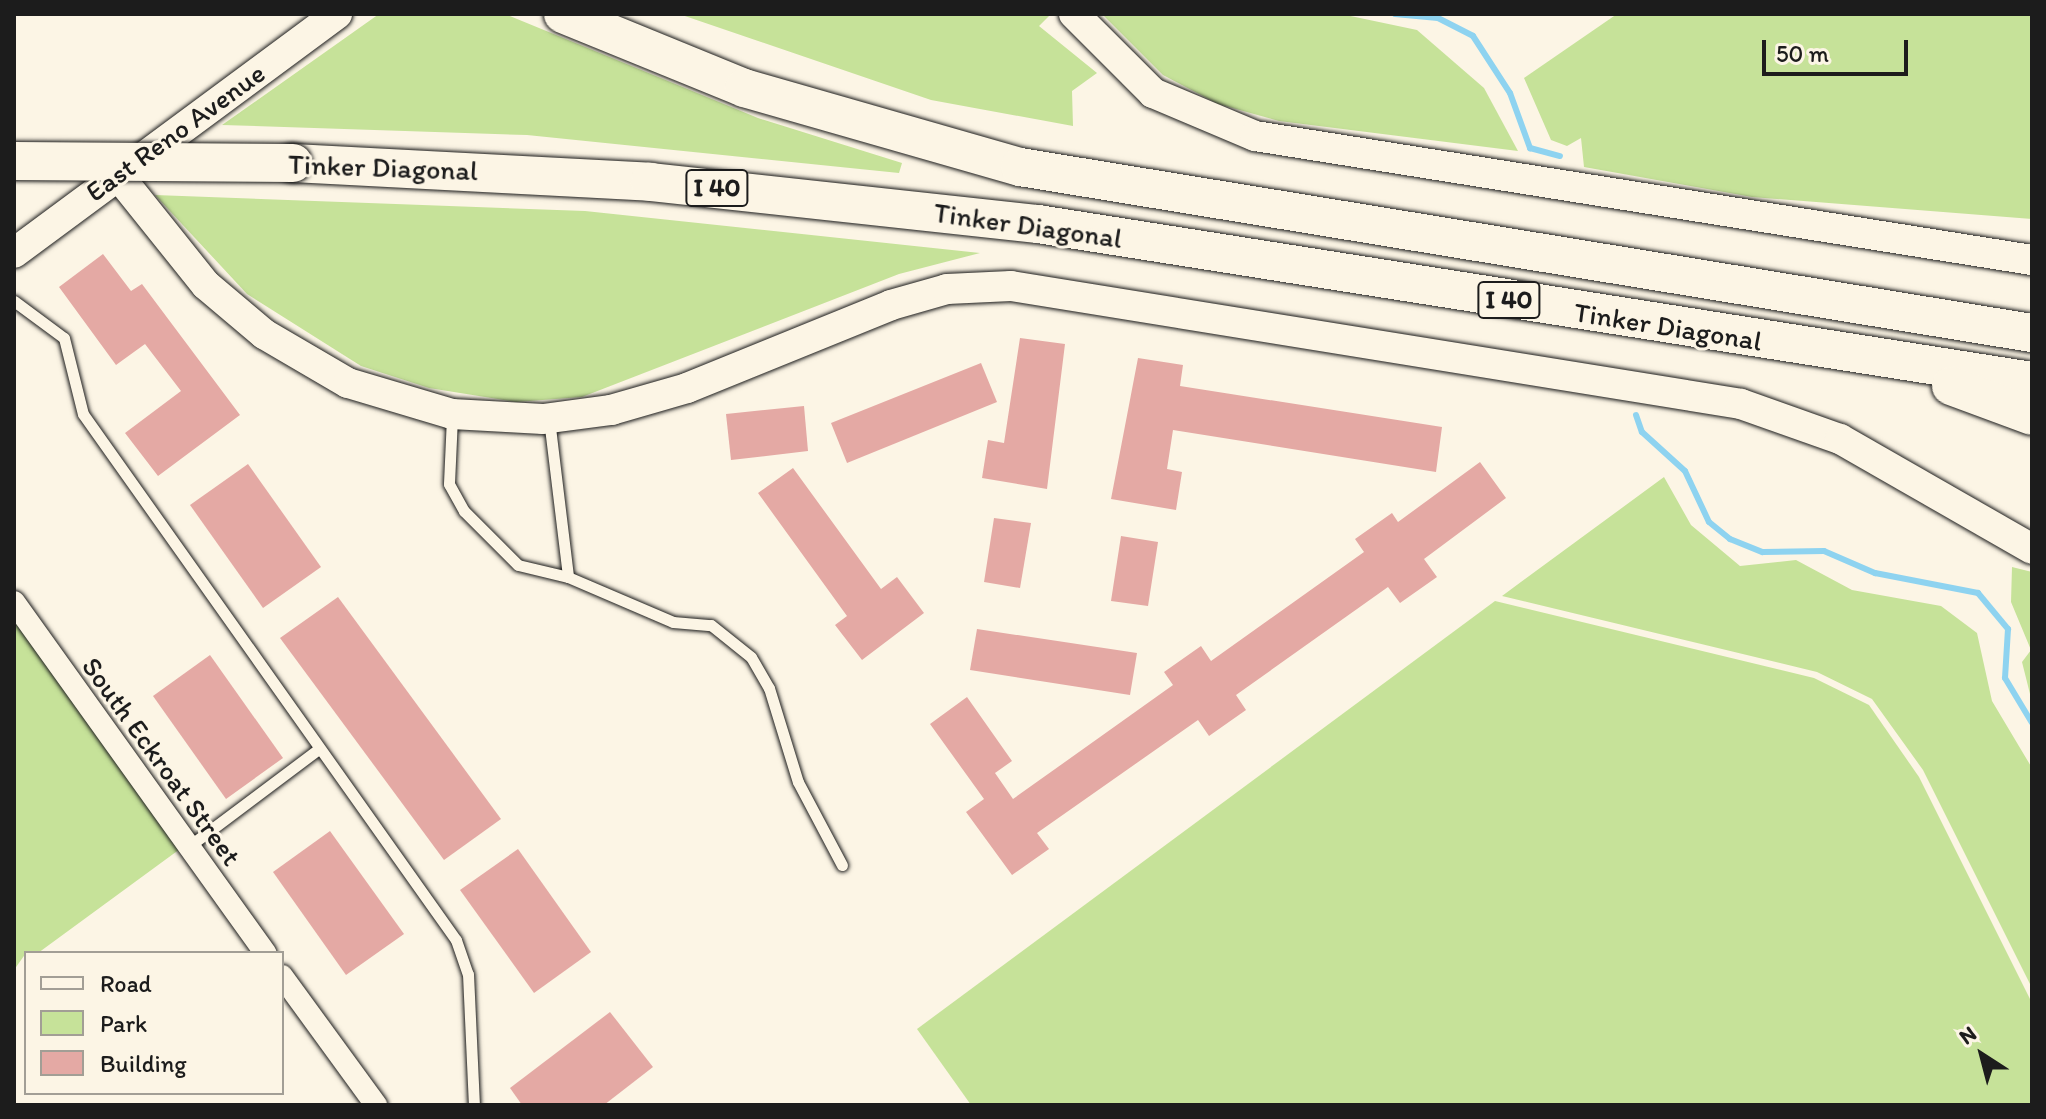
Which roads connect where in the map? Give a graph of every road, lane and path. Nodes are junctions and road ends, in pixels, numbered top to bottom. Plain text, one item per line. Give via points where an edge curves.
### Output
1 (337, 14) edge
2 (563, 14) edge
3 (626, 14) edge
4 (1074, 14) edge
5 (14, 161) edge
6 (117, 174) junction
7 (1134, 183) junction
8 (14, 253) edge
9 (2032, 260) edge
10 (1650, 271) junction
11 (14, 301) edge
12 (2032, 309) edge
13 (2032, 333) edge
14 (1880, 361) junction
15 (2032, 381) edge
16 (452, 414) junction
17 (2032, 416) edge
18 (549, 419) junction
19 (2032, 549) edge
20 (568, 577) junction
21 (14, 602) edge
22 (317, 750) junction
23 (188, 847) junction
24 (842, 865) dead end
25 (264, 951) edge
26 (284, 979) edge
27 (376, 1105) edge
28 (474, 1105) edge

1 - 6 street, East Reno Avenue
2 - 7 highway, Tinker Diagonal / I 40 via 744,88 891,134 1020,167
3 - 7 highway via 901,116
4 - 9 street via 1153,93 1255,136
5 - 14 highway, Tinker Diagonal / I 40, bridge via 293,163 650,182 1008,220
6 - 8 street, East Reno Avenue
6 - 16 street via 220,299 292,354 348,383
7 - 10 highway, Tinker Diagonal / I 40
10 - 12 highway
10 - 13 highway, Tinker Diagonal / I 40
11 - 22 lane via 64,338 83,414
14 - 15 highway, Tinker Diagonal / I 40
14 - 17 highway
16 - 18 street
16 - 20 lane via 449,484 464,511 518,565
18 - 19 street via 661,397 921,296 1011,286 1741,404 1840,439
18 - 20 lane
20 - 24 lane via 673,622 711,625 751,657 769,688 798,782
21 - 23 street, South Eckroat Street
22 - 23 lane
22 - 28 lane via 456,940 468,974
23 - 25 street, South Eckroat Street
26 - 27 street

